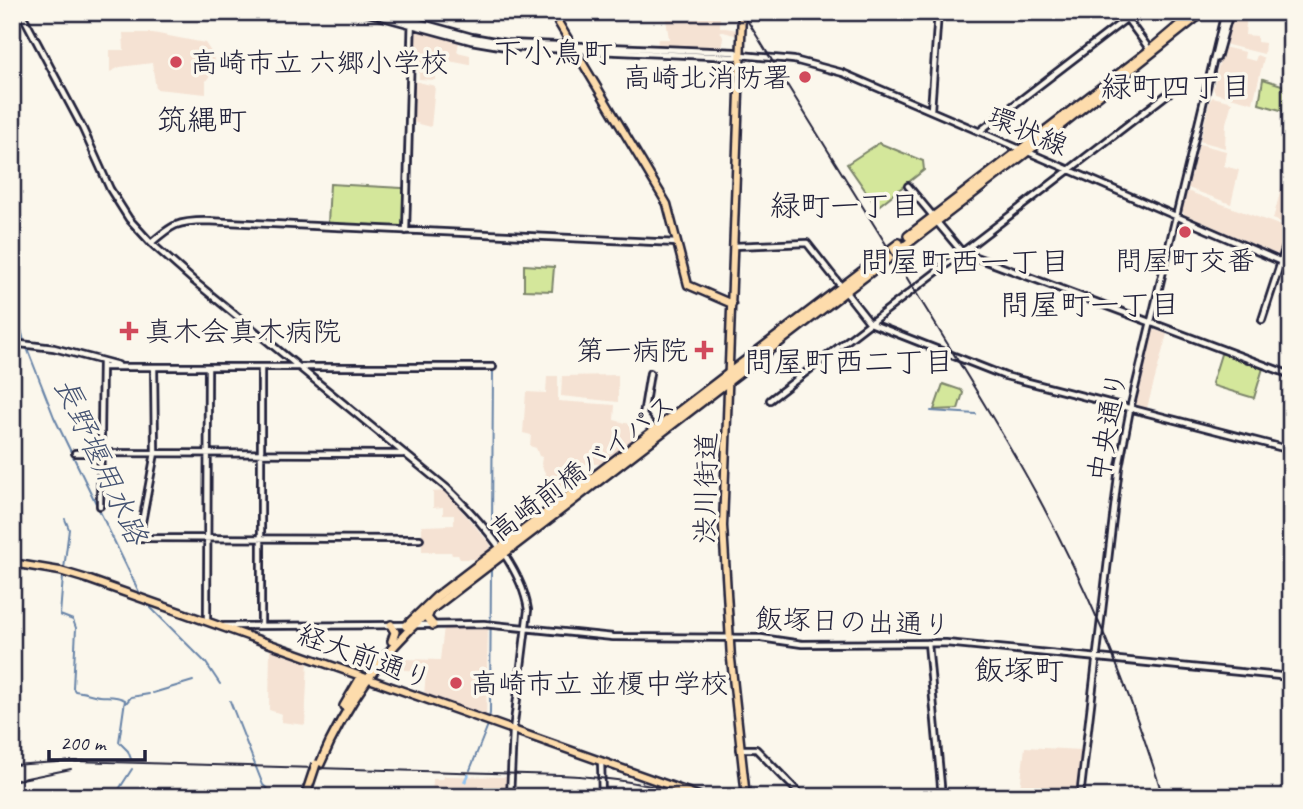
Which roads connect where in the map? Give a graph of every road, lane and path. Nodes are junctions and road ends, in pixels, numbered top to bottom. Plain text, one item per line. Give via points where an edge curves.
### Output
1 (22, 12) edge
2 (363, 12) edge
3 (382, 12) edge
4 (412, 12) edge
5 (552, 12) edge
6 (743, 12) edge
7 (937, 12) edge
8 (1122, 12) edge
9 (1135, 12) edge
10 (1195, 12) edge
11 (1203, 12) edge
12 (1228, 12) edge
13 (1127, 19) junction
14 (412, 23) junction
15 (573, 49) junction
16 (1150, 50) junction
17 (741, 55) junction
18 (1178, 86) dead end
19 (931, 110) junction
20 (979, 132) junction
21 (1024, 150) junction
22 (1068, 170) junction
23 (908, 186) dead end
24 (1176, 216) junction
25 (935, 219) junction
26 (406, 231) junction
27 (1291, 231) edge
28 (151, 243) junction
29 (678, 244) junction
30 (734, 246) junction
31 (962, 252) junction
32 (1281, 262) junction
33 (1291, 266) edge
34 (843, 289) junction
35 (732, 304) junction
36 (1262, 320) dead end
37 (870, 323) junction
38 (1149, 323) junction
39 (12, 342) edge
40 (102, 364) junction
41 (154, 367) junction
42 (208, 367) junction
43 (261, 367) junction
44 (493, 367) dead end
45 (299, 368) junction
46 (650, 373) dead end
47 (1291, 375) edge
48 (730, 376) junction
49 (770, 400) dead end
50 (1129, 409) junction
51 (654, 430) junction
52 (1291, 450) edge
53 (75, 453) dead end
54 (102, 453) junction
55 (155, 453) junction
56 (207, 453) junction
57 (261, 453) junction
58 (405, 454) junction
59 (100, 506) dead end
60 (207, 539) junction
61 (261, 539) junction
62 (419, 539) dead end
63 (501, 552) junction
64 (12, 563) edge
65 (430, 610) junction
66 (206, 621) junction
67 (261, 625) junction
68 (391, 625) junction
69 (410, 625) junction
70 (433, 625) junction
71 (226, 628) junction
72 (527, 628) junction
73 (730, 638) junction
74 (392, 641) junction
75 (928, 643) junction
76 (1097, 658) junction
77 (364, 677) junction
78 (1291, 677) edge
79 (513, 731) junction
80 (740, 749) junction
81 (601, 761) junction
82 (308, 797) edge
83 (510, 797) edge
84 (602, 797) edge
85 (702, 797) edge
86 (746, 797) edge
87 (803, 797) edge
88 (942, 797) edge
89 (1080, 797) edge

1 - 28 street via 117,203
2 - 14 street, 環状線
3 - 14 street, 環状線
4 - 14 street
5 - 15 main road
6 - 17 main road, 渋川街道
7 - 19 street
8 - 13 street
9 - 13 street
10 - 16 highway, 高崎前橋バイパス
11 - 21 highway, 高崎前橋バイパス
12 - 24 street, 中央通り
13 - 16 street
13 - 20 street
14 - 15 street, 環状線 via 486,45
14 - 26 street
15 - 17 street, 環状線
15 - 29 main road via 667,204
16 - 21 highway, 高崎前橋バイパス
17 - 19 street, 環状線 via 825,67
17 - 30 main road, 渋川街道
18 - 22 street
19 - 20 street, 環状線
20 - 21 street, 環状線
21 - 22 street, 環状線
21 - 25 highway, 高崎前橋バイパス
22 - 24 street, 環状線
22 - 31 street
23 - 25 street
24 - 32 street, 環状線
24 - 38 street, 中央通り
25 - 31 street
25 - 34 highway, 高崎前橋バイパス
26 - 28 street via 184,221 170,226
26 - 29 street
27 - 32 street
28 - 45 street
29 - 35 main road via 688,285
30 - 34 street via 807,243
30 - 35 main road, 渋川街道
31 - 37 street
31 - 38 street
32 - 33 street, 環状線
32 - 36 street
34 - 37 street
34 - 48 highway, 高崎前橋バイパス
35 - 48 main road, 渋川街道
37 - 49 street
37 - 50 street via 1005,376
38 - 47 street
38 - 50 street, 中央通り
39 - 40 street via 54,348
40 - 41 street
40 - 54 street
41 - 42 street
41 - 55 street
42 - 43 street
42 - 56 street
43 - 45 street
43 - 57 street
44 - 45 street
45 - 58 street
46 - 51 street via 643,415
48 - 51 highway, 高崎前橋バイパス
48 - 63 highway, 高崎前橋バイパス
48 - 73 main road, 渋川街道 via 723,526
50 - 52 street
50 - 76 street, 中央通り
51 - 63 highway, 高崎前橋バイパス
53 - 54 street
54 - 55 street
54 - 59 street
55 - 56 street
55 - 60 street via 139,538
56 - 57 street
56 - 60 street
57 - 58 street
57 - 61 street
58 - 63 street via 465,506
60 - 61 street
60 - 66 street
61 - 62 street
61 - 67 street
63 - 65 highway, 高崎前橋バイパス
63 - 69 highway, 高崎前橋バイパス via 436,597
63 - 72 street via 525,592
64 - 66 main road, 経大前通り via 60,571
65 - 69 highway, 高崎前橋バイパス
65 - 70 highway via 428,618
66 - 71 main road, 経大前通り
67 - 68 street, 飯塚日の出通り
67 - 71 street, 飯塚日の出通り
68 - 69 street, 飯塚日の出通り
68 - 74 highway
69 - 70 street, 飯塚日の出通り
69 - 74 highway, 高崎前橋バイパス
69 - 77 highway, 高崎前橋バイパス
70 - 72 street, 飯塚日の出通り
71 - 77 main road, 経大前通り
72 - 73 street, 飯塚日の出通り via 613,637
72 - 79 street
73 - 75 street, 飯塚日の出通り via 802,644
73 - 80 main road, 渋川街道
74 - 77 highway, 高崎前橋バイパス
75 - 76 street, 飯塚日の出通り
75 - 88 street
76 - 78 street, 飯塚日の出通り
76 - 89 street, 中央通り
77 - 79 main road, 経大前通り
77 - 82 highway, 高崎前橋バイパス, bridge via 318,764
79 - 81 main road, 経大前通り
79 - 83 street
80 - 86 main road, 渋川街道
80 - 87 street via 756,749
81 - 84 street
81 - 85 main road, 経大前通り

